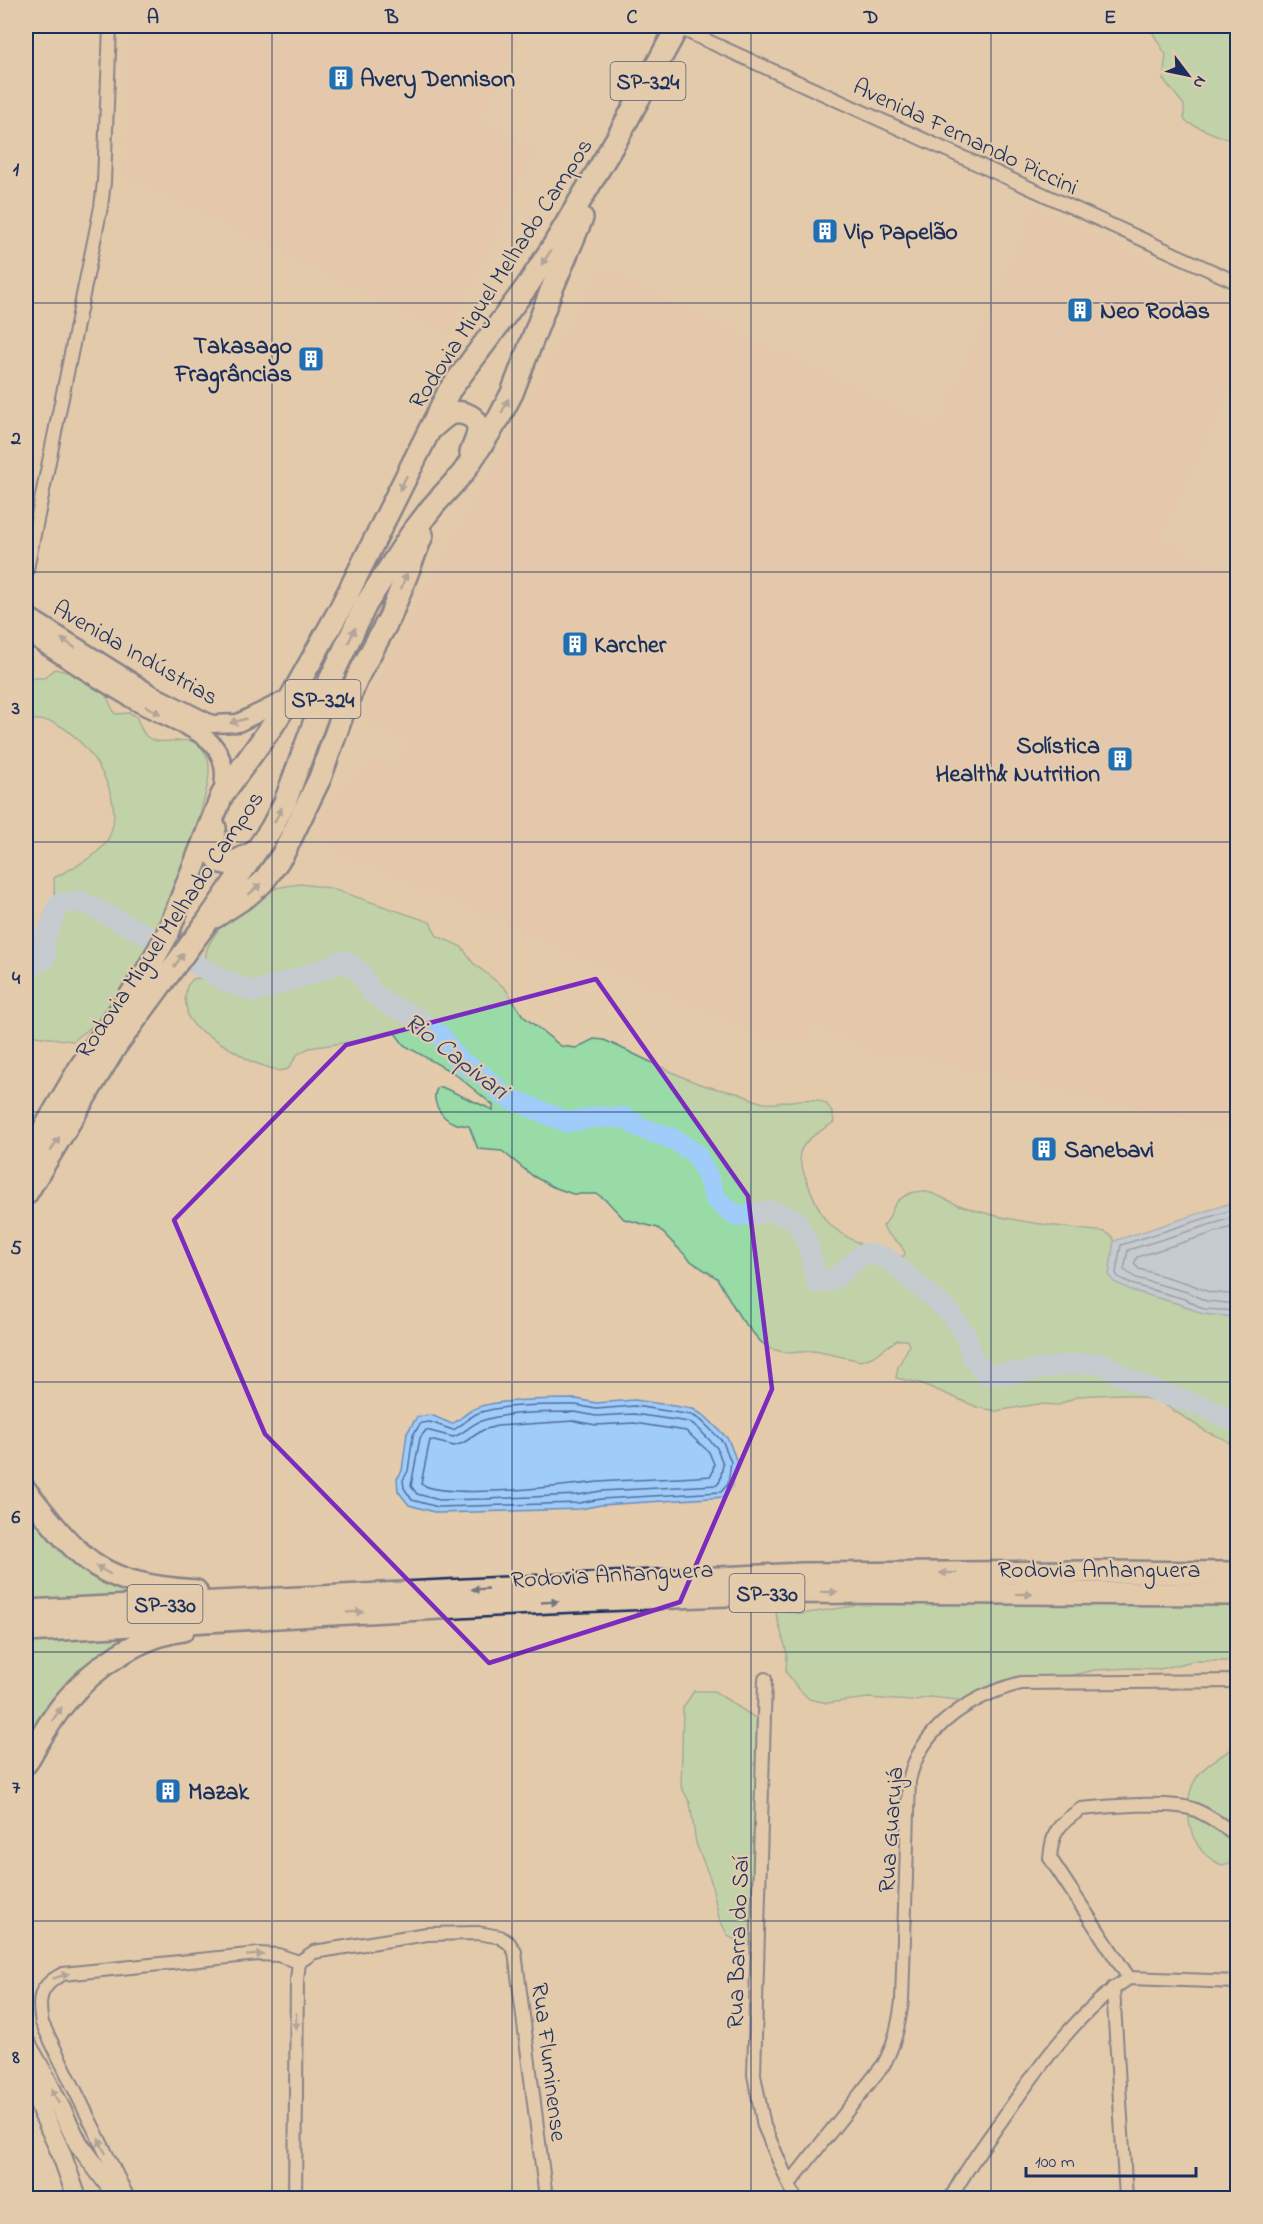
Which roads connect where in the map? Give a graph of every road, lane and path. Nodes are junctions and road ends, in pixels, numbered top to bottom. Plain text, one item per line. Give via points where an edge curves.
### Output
1 (110, 26) edge
2 (678, 26) edge
3 (619, 135) junction
4 (1238, 283) edge
5 (430, 430) junction
6 (463, 473) junction
7 (433, 506) junction
8 (26, 574) edge
9 (26, 615) edge
10 (26, 632) edge
11 (291, 697) junction
12 (222, 795) junction
13 (256, 851) junction
14 (203, 928) junction
15 (152, 981) junction
16 (26, 1160) edge
17 (26, 1194) edge
18 (26, 1491) edge
19 (1238, 1573) edge
20 (1238, 1594) edge
21 (301, 1606) junction
22 (26, 1611) edge
23 (26, 1631) edge
24 (765, 1678) dead end
25 (1238, 1681) edge
26 (26, 1763) edge
27 (1238, 1836) edge
28 (299, 1962) junction
29 (1129, 1978) junction
30 (1238, 1982) edge
31 (1113, 1988) junction
32 (26, 2043) edge
33 (26, 2076) edge
34 (790, 2183) junction
35 (77, 2199) edge
36 (119, 2199) edge
37 (128, 2199) edge
38 (295, 2199) edge
39 (546, 2199) edge
40 (795, 2199) edge
41 (951, 2199) edge
42 (1126, 2199) edge

1 - 8 street via 103,190
2 - 3 highway, Rodovia Miguel Melhado Campos / SP-324
2 - 4 street, Avenida Fernando Piccini
3 -> 5 highway, Rodovia Miguel Melhado Campos / SP-324 via 546,257 449,391
6 -> 3 highway, Rodovia Miguel Melhado Campos / SP-324 via 487,440 512,393
5 - 6 highway via 451,414 466,414 477,422 478,432
5 -> 11 highway, Rodovia Miguel Melhado Campos / SP-324
6 - 7 highway, Rodovia Miguel Melhado Campos / SP-324
13 -> 7 highway, Rodovia Miguel Melhado Campos / SP-324 via 285,802 330,680 366,604
14 -> 7 highway via 263,882 283,854 320,778 360,674 390,617
11 -> 9 street, Avenida Indústrias via 237,723 211,724 150,693
10 -> 12 street, Avenida Indústrias via 136,702 212,743 221,755 224,769
11 - 12 highway, Rodovia Miguel Melhado Campos / SP-324
12 - 13 highway via 212,845 214,855 230,864
12 - 15 highway, Rodovia Miguel Melhado Campos / SP-324
13 - 14 highway, Rodovia Miguel Melhado Campos / SP-324
15 -> 14 highway, Rodovia Miguel Melhado Campos / SP-324
15 - 16 highway, Rodovia Miguel Melhado Campos / SP-324 via 81,1066
17 -> 15 highway, Rodovia Miguel Melhado Campos / SP-324
21 -> 18 highway via 163,1589 124,1580 77,1552
19 -> 21 highway, Rodovia Anhanguera / SP-330 via 802,1574
21 -> 20 highway, Rodovia Anhanguera / SP-330 via 802,1592
21 - 22 highway, Rodovia Anhanguera / SP-330
21 - 23 highway, Rodovia Anhanguera / SP-330
26 -> 21 highway via 77,1689 135,1646 177,1631
24 - 34 street, Rua Barra do Saí via 754,2075 764,2126
25 - 34 street, Rua Guarujá via 1021,1683 995,1689 971,1701 930,1735 912,1766 909,1781 902,2001 894,2045 884,2064
27 - 29 street via 1207,1815 1176,1806 1081,1809 1053,1835 1050,1858
37 -> 28 street via 42,2023 42,1992 51,1980 63,1974 258,1954
28 -> 38 street
28 - 39 street, Rua Fluminense via 314,1952 427,1934 484,1933 509,1942 515,1952
29 - 30 street
29 - 31 street
31 - 41 street via 1035,2072 961,2178
31 - 42 street
36 -> 32 main road via 78,2143
33 - 35 main road
34 - 40 street, Rua Barra do Saí

